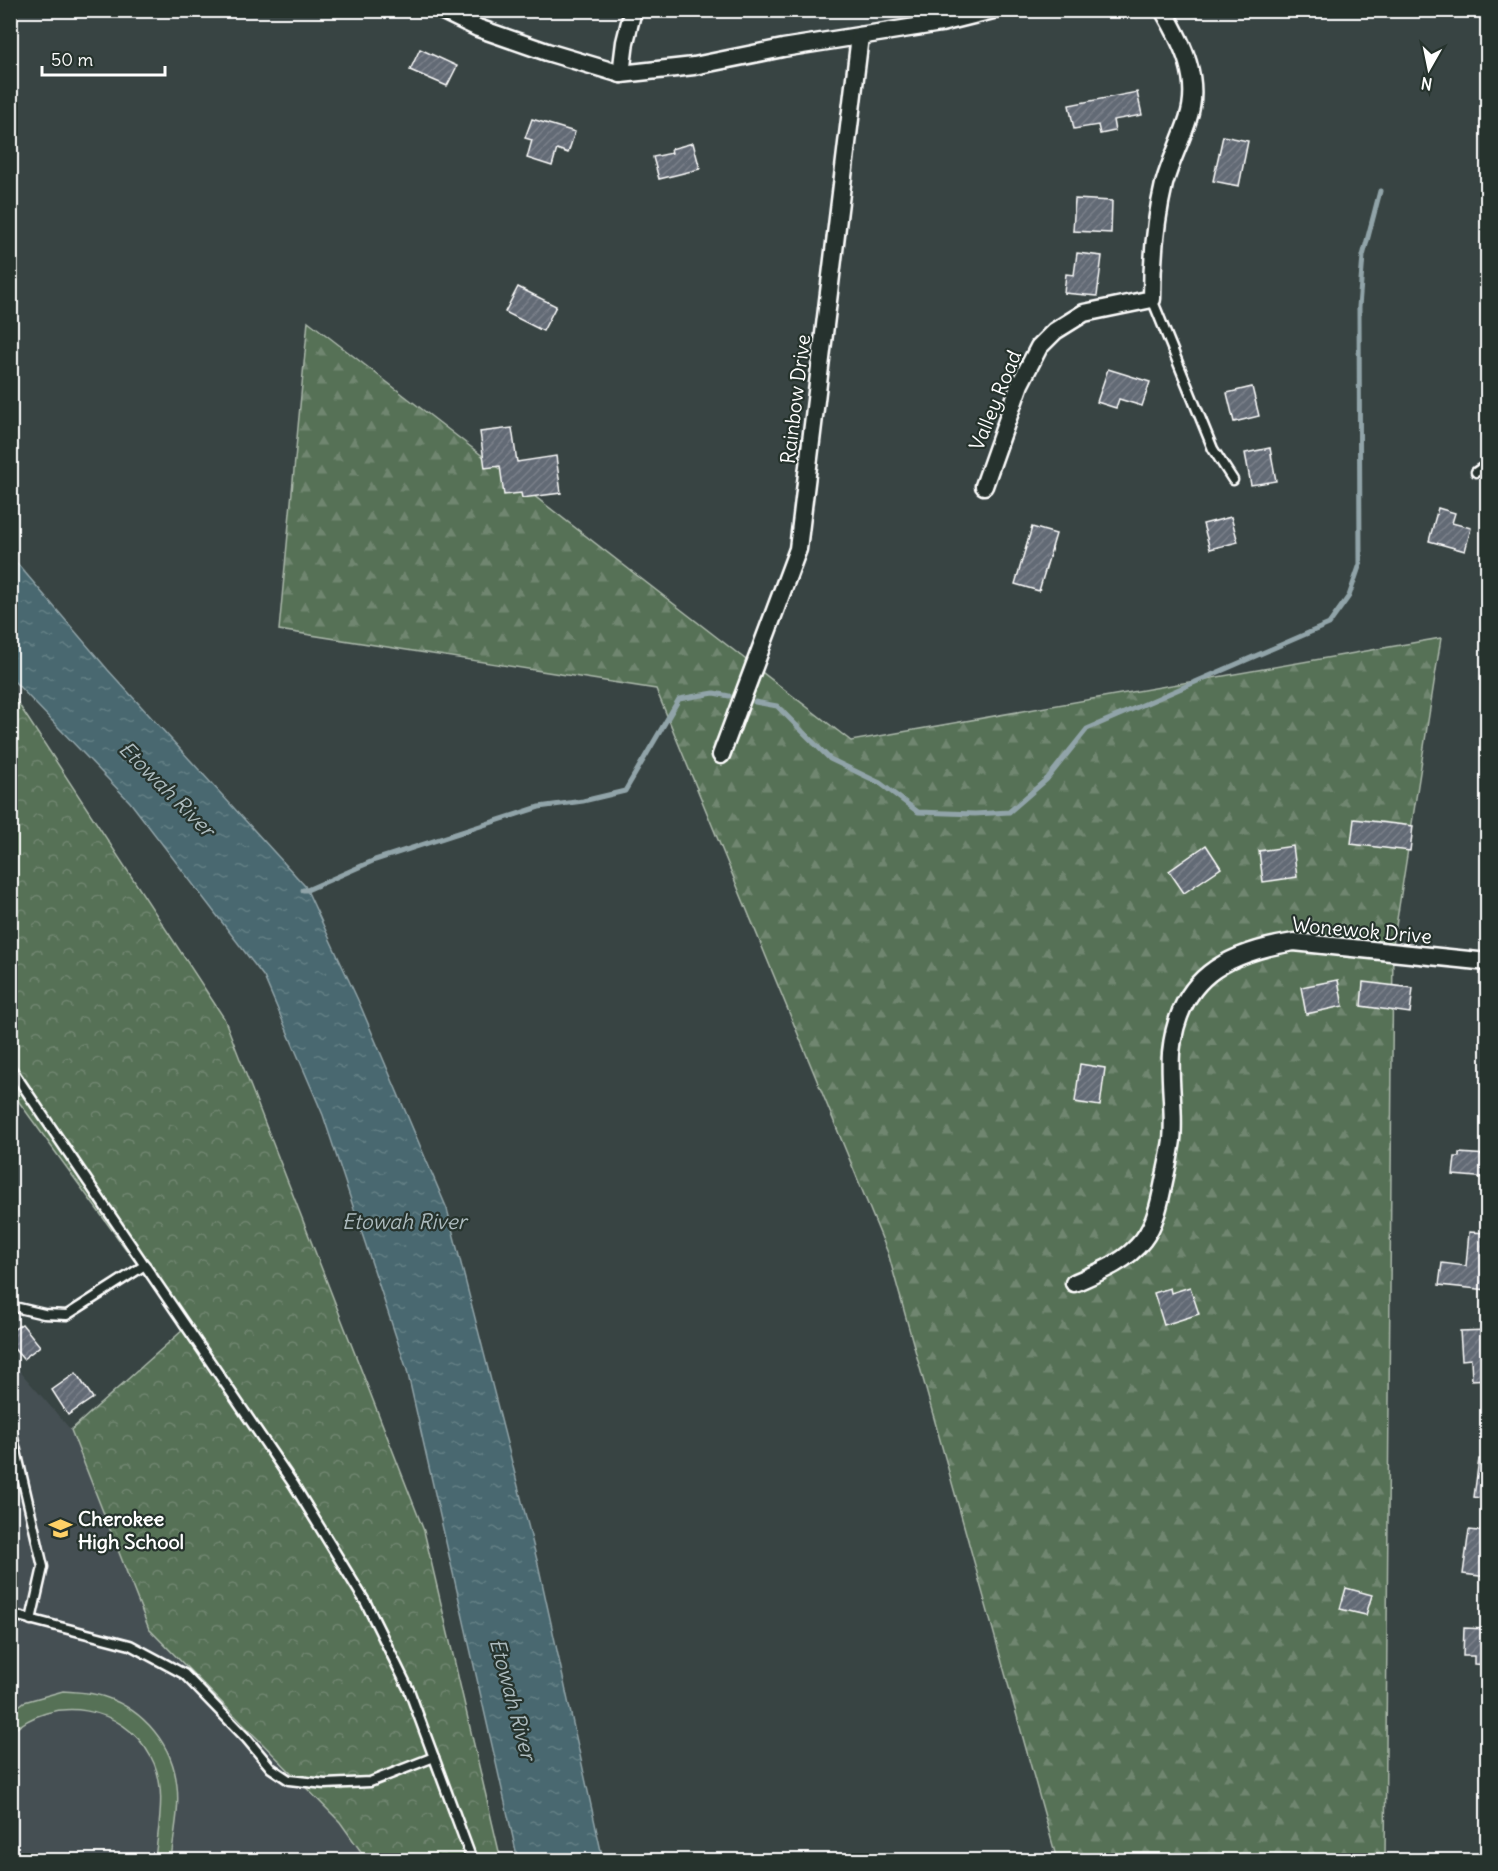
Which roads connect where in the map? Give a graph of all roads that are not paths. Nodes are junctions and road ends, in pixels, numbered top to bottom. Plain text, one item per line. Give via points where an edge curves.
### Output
1 (441, 10) edge
2 (633, 10) edge
3 (993, 10) edge
4 (1163, 10) edge
5 (860, 36) junction
6 (621, 74) junction
7 (1152, 298) junction
8 (1488, 464) edge
9 (1476, 472) dead end
10 (1233, 480) dead end
11 (984, 486) dead end
12 (721, 755) dead end
13 (1488, 962) edge
14 (10, 1067) edge
15 (145, 1265) junction
16 (1074, 1283) dead end
17 (10, 1306) edge
18 (10, 1425) edge
19 (10, 1614) edge
20 (31, 1620) junction
21 (434, 1757) junction
22 (472, 1860) edge

1 - 6 street via 478,28
2 - 6 street
3 - 5 street
4 - 7 street via 1181,41 1192,74 1192,96 1189,117 1164,186 1152,252
5 - 6 street via 694,66
5 - 12 street, Rainbow Drive via 798,549
7 - 10 lane via 1213,449
7 - 11 street, Valley Road via 1084,313 1055,331 1039,347 1020,384
8 - 9 lane
13 - 16 street, Wonewok Drive via 1294,942 1247,953 1221,964 1200,980 1186,999 1171,1053 1172,1139 1156,1215 1143,1240 1121,1261
14 - 15 lane
15 - 17 lane via 67,1316
15 - 21 lane via 294,1485 366,1603 409,1690
18 - 20 lane via 43,1567
19 - 20 lane
20 - 21 lane via 130,1645 184,1674 271,1768 288,1780 325,1784 370,1782
21 - 22 lane

